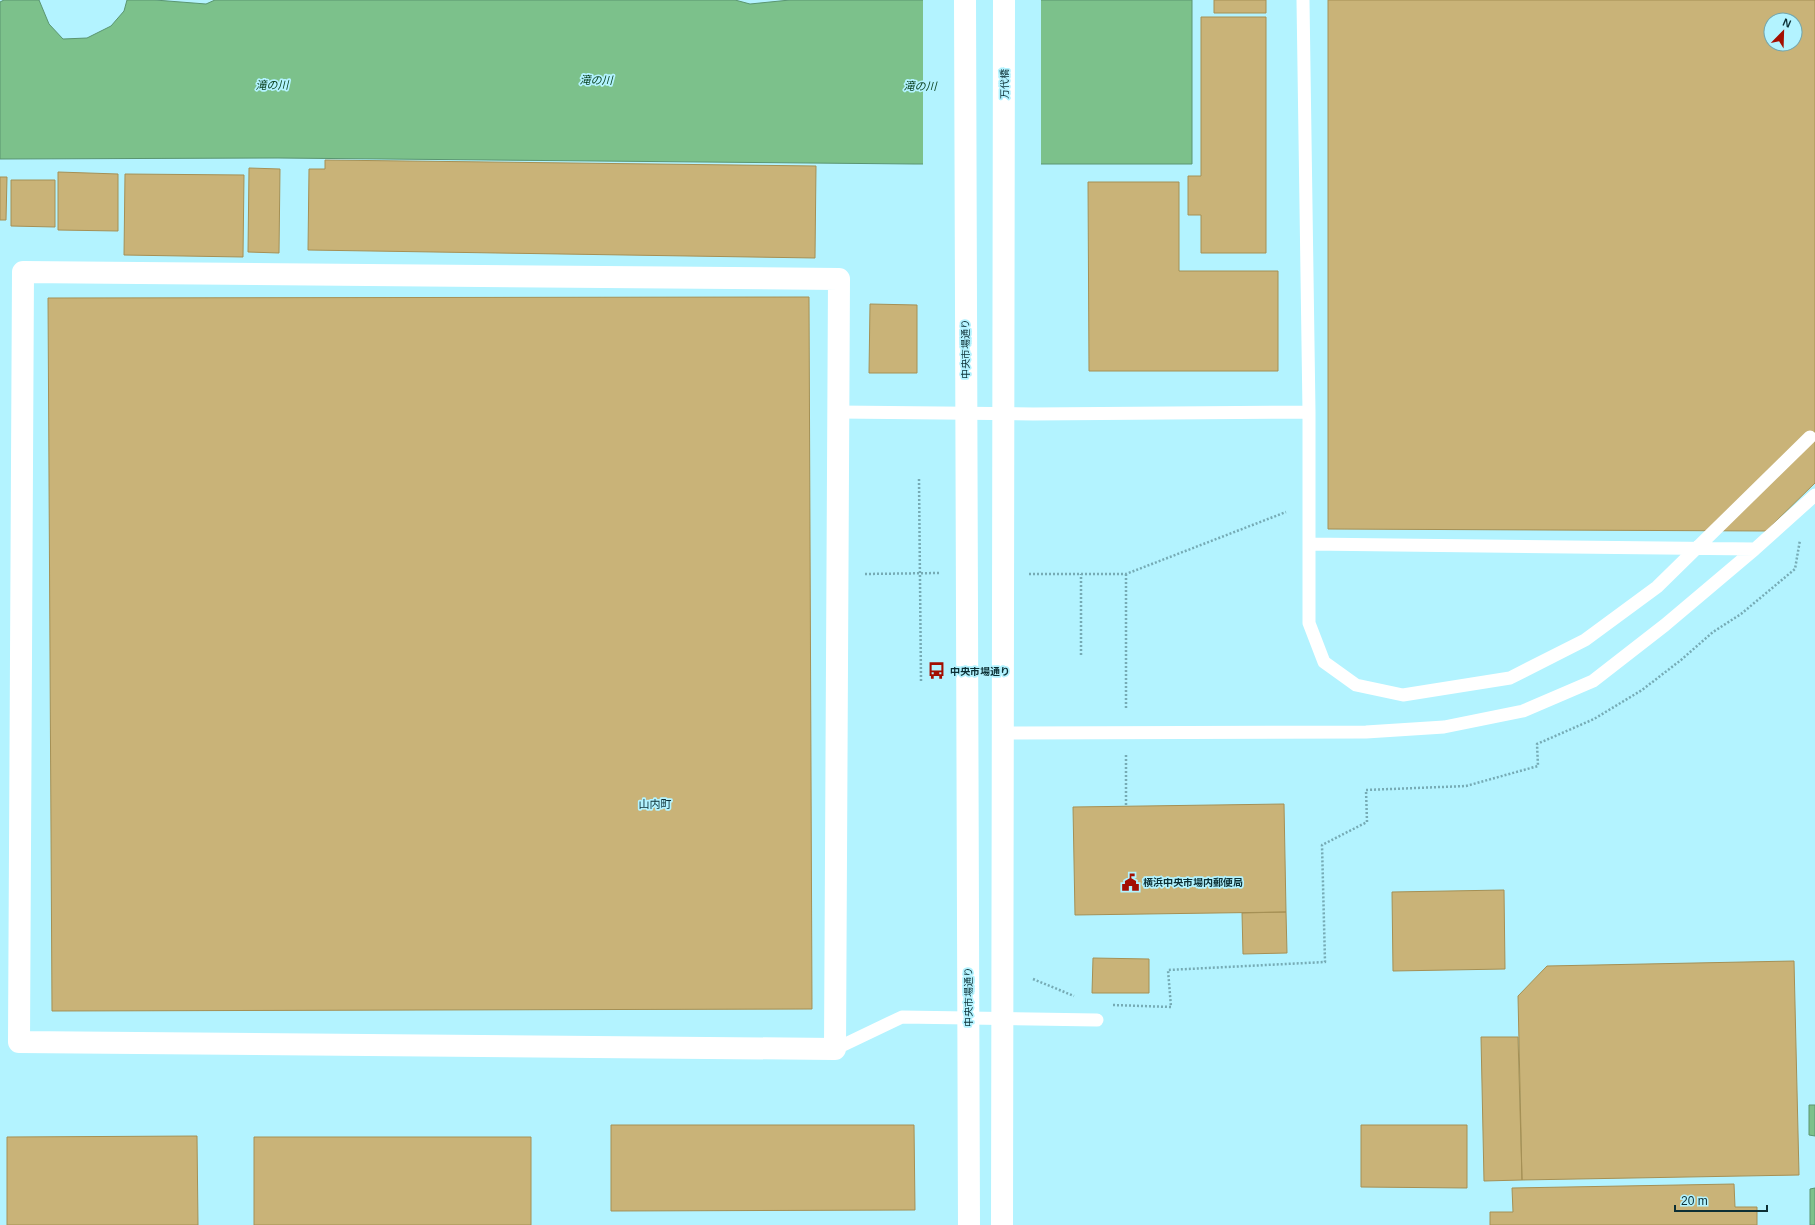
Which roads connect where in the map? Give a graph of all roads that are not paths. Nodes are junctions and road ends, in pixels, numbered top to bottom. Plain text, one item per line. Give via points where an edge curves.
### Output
1 (965, 0) edge
2 (1004, 0) edge
3 (1303, 0) edge
4 (838, 412) junction
5 (1309, 412) junction
6 (965, 414) junction
7 (1004, 414) junction
8 (1810, 437) dead end
9 (1815, 495) edge
10 (1309, 544) junction
11 (1754, 549) junction
12 (1003, 733) junction
13 (968, 1019) junction
14 (1002, 1019) junction
15 (1098, 1020) dead end
16 (835, 1049) junction
17 (969, 1225) edge
18 (1002, 1225) edge

1 - 6 street, 中央市場通り
2 - 7 street, 万代橋
3 - 5 lane
4 - 6 lane
4 - 16 street
4 - 16 street via 839,279 23,272 19,1042
5 - 7 lane
5 - 10 lane
6 - 7 lane
6 - 13 street, 中央市場通り
7 - 12 street
8 - 10 lane via 1657,587 1585,640 1510,678 1403,696 1356,685 1324,662 1309,623
9 - 11 lane
10 - 11 lane
11 - 12 lane via 1665,625 1593,681 1523,711 1444,727 1366,732
12 - 14 street
13 - 14 lane
13 - 16 lane via 902,1017
13 - 17 street, 中央市場通り
14 - 15 lane
14 - 18 street

